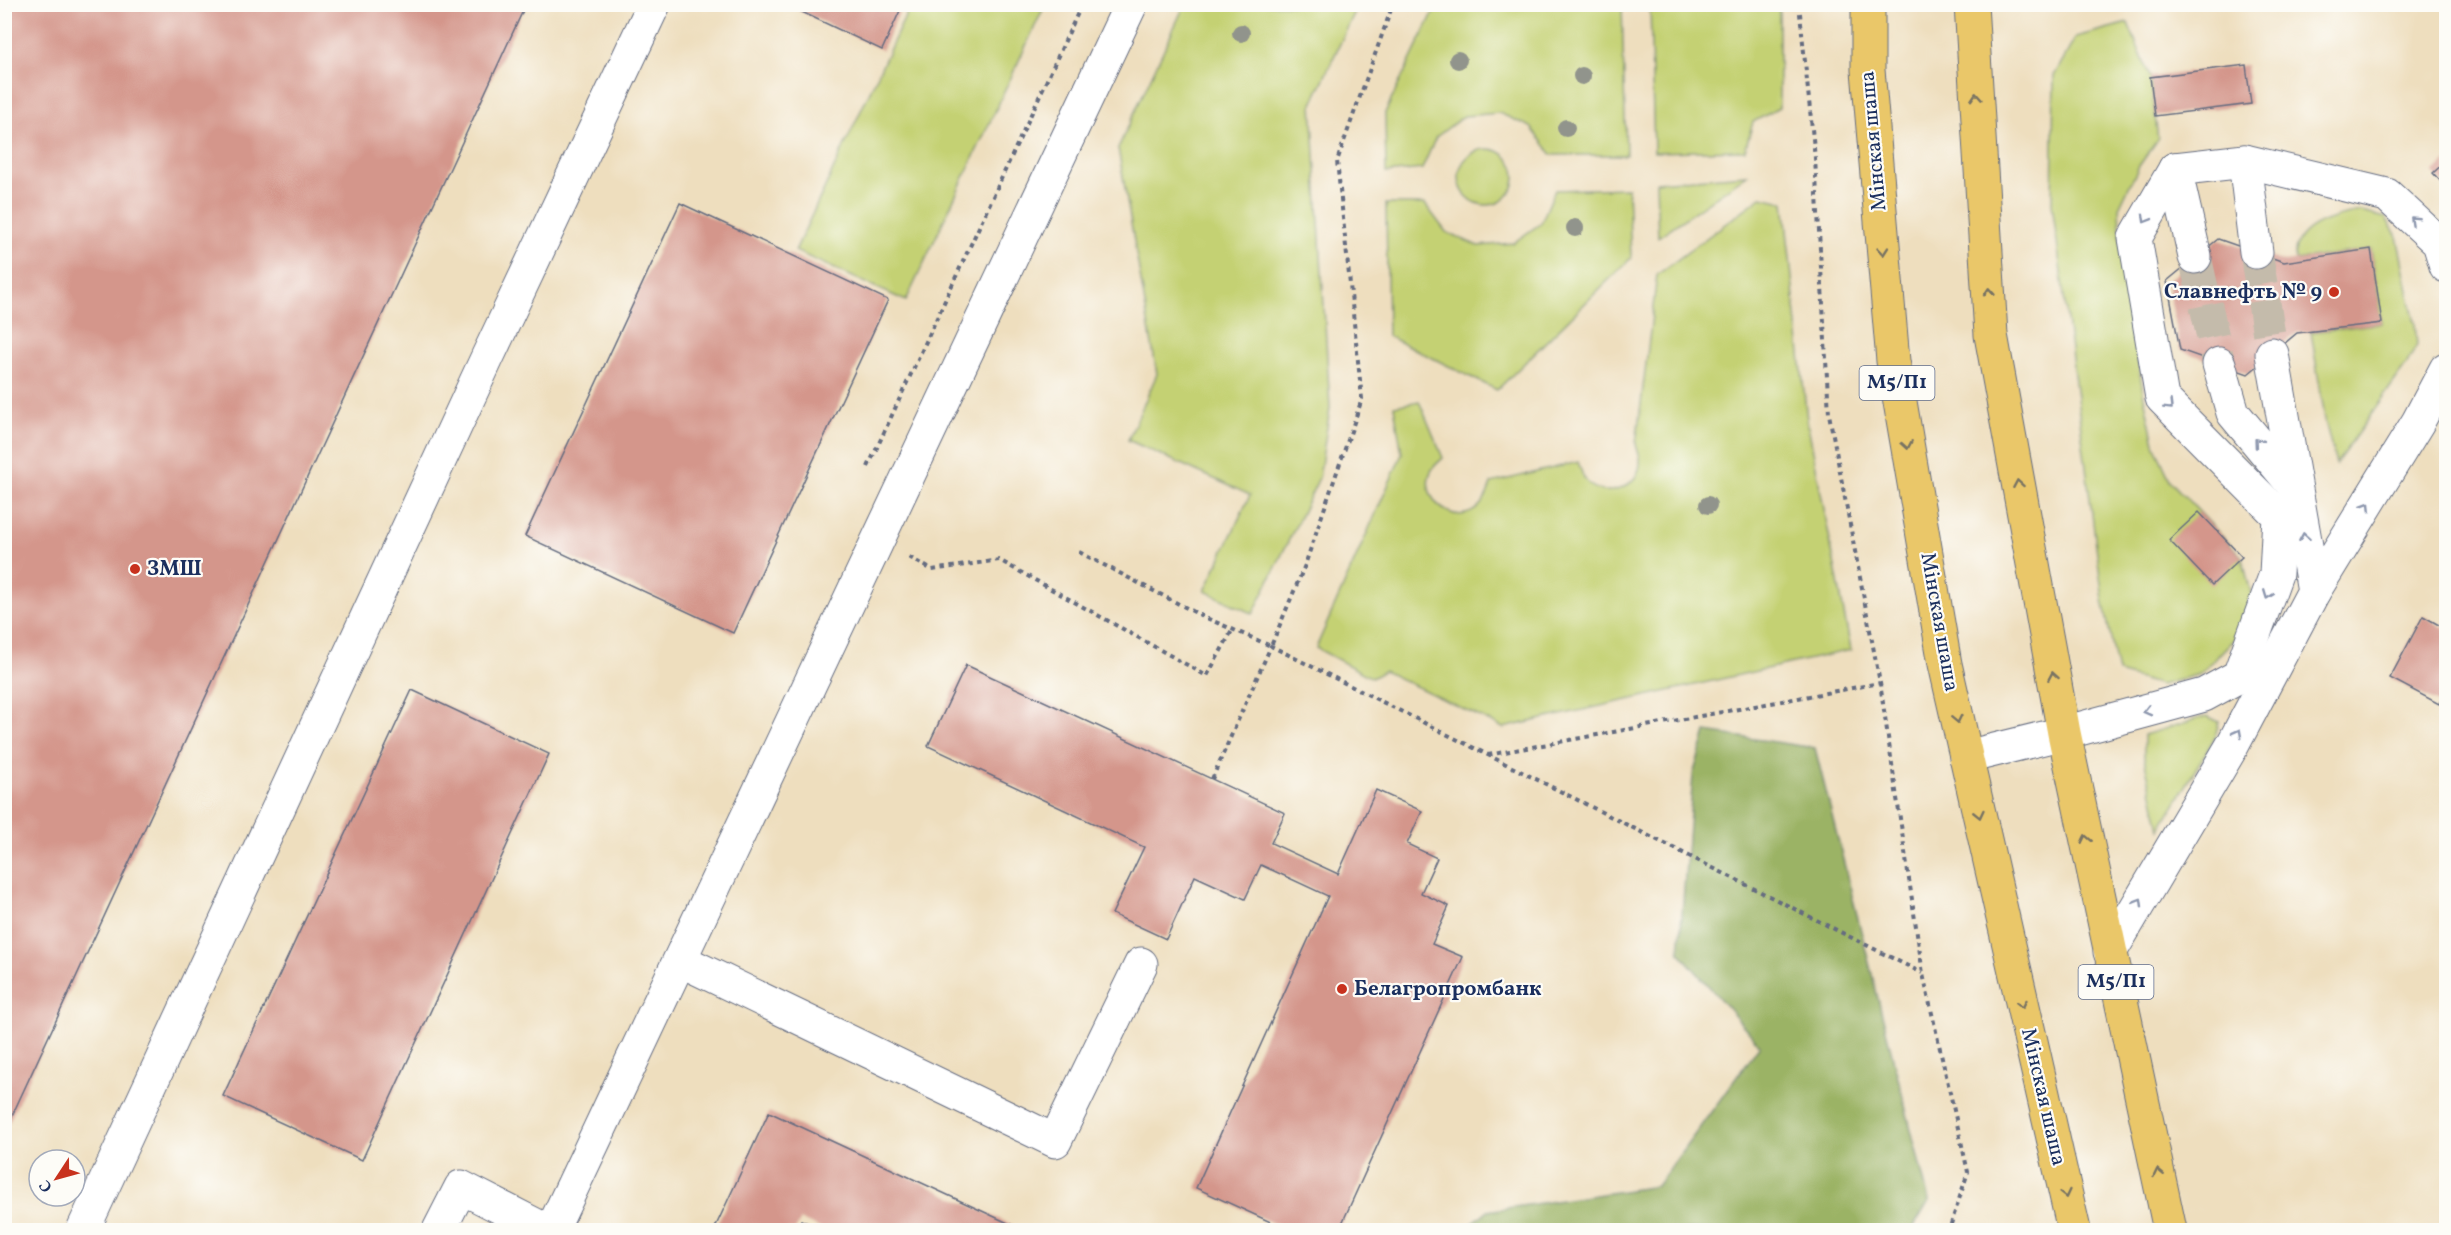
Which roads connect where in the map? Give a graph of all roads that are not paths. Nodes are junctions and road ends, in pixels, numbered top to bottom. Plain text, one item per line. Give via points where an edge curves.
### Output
1 (654, 4) edge
2 (1131, 4) edge
3 (1868, 4) edge
4 (1971, 4) edge
5 (2245, 161) junction
6 (2175, 169) junction
7 (2256, 252) tunnel mouth
8 (2195, 257) tunnel mouth
9 (2446, 266) edge
10 (2272, 354) tunnel mouth
11 (2219, 364) tunnel mouth
12 (2446, 369) edge
13 (2295, 487) junction
14 (2314, 591) junction
15 (2064, 733) junction
16 (1966, 757) junction
17 (2110, 952) junction
18 (680, 960) junction
19 (1141, 964) dead end
20 (83, 1230) edge
21 (440, 1230) edge
22 (544, 1230) edge
23 (552, 1230) edge
24 (2074, 1230) edge
25 (2170, 1230) edge

1 - 20 lane
2 - 18 lane
3 -> 16 main road, Мінская шаша / М5/П1 via 1868,70 1893,361 1945,664
15 -> 4 main road, М5/П1 via 1991,334
5 - 6 lane
5 - 7 lane
9 -> 5 lane via 2439,243 2387,195
6 - 8 lane
6 -> 15 lane via 2135,238 2162,398 2279,516 2276,574 2239,676 2204,695
10 - 13 lane
13 -> 11 lane via 2233,413
14 -> 12 lane via 2418,422
14 -> 13 lane
17 -> 14 lane via 2230,748
15 - 16 lane
17 -> 15 main road, М5/П1
16 -> 24 main road, Мінская шаша / М5/П1
25 -> 17 main road, М5/П1
18 - 19 lane via 1055,1141
18 - 23 lane
21 - 22 lane via 461,1187

